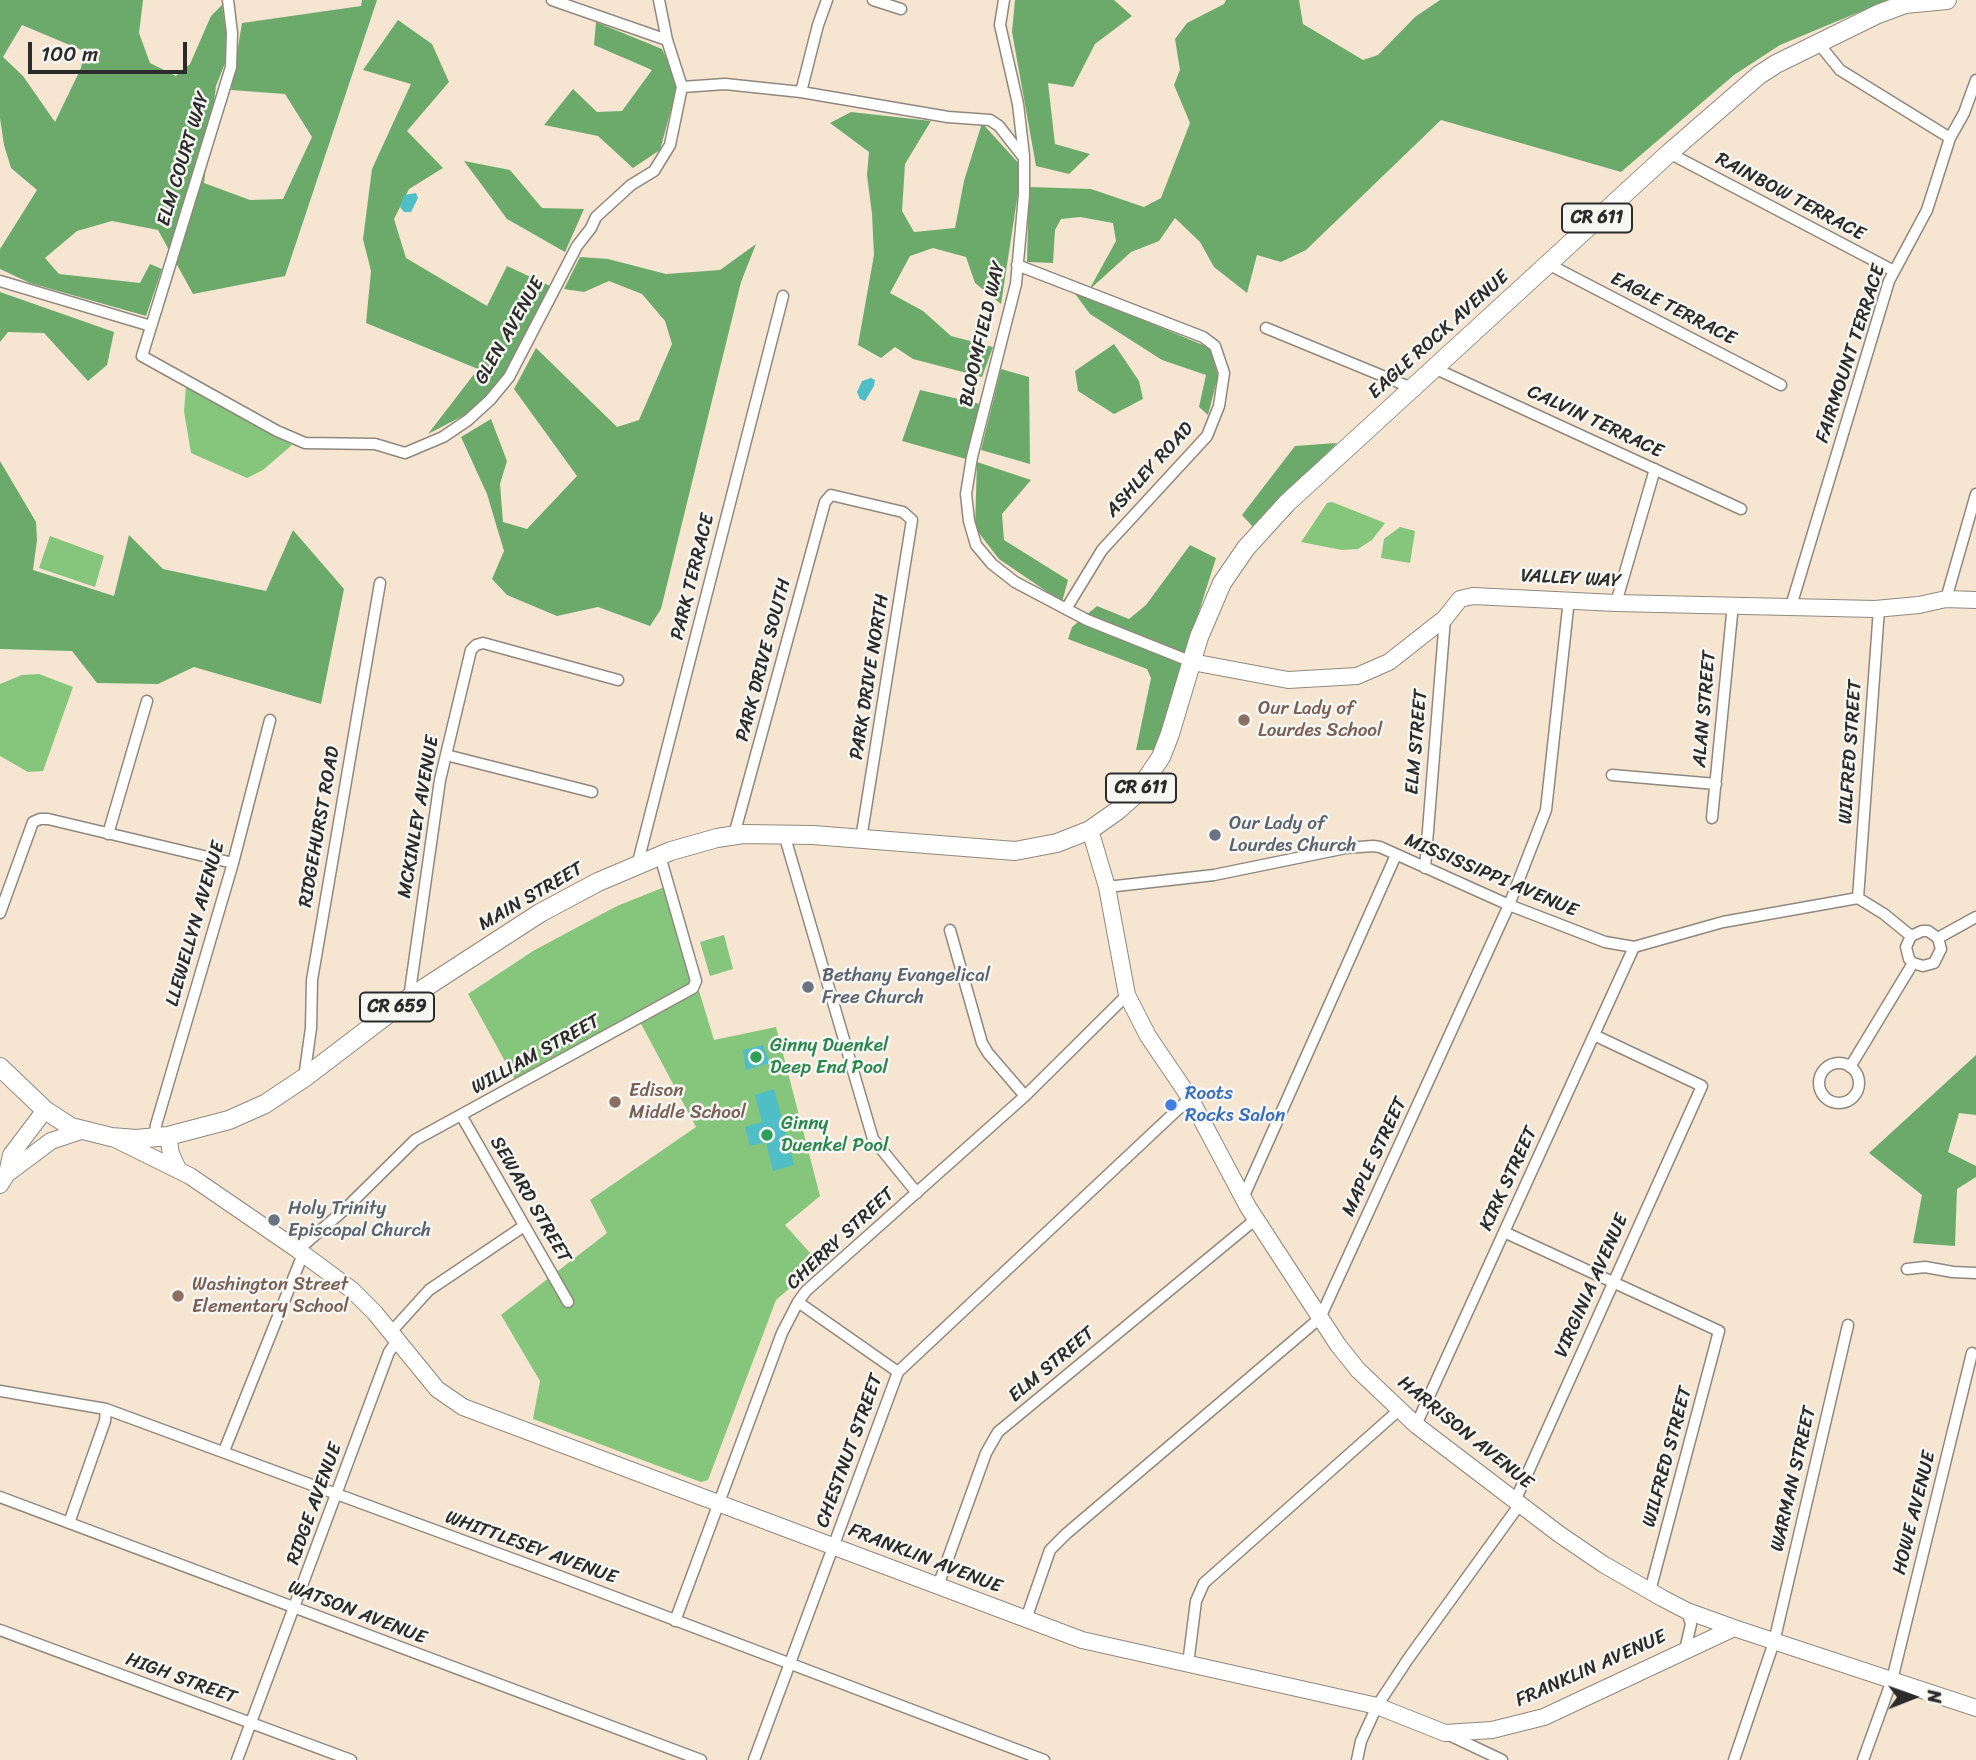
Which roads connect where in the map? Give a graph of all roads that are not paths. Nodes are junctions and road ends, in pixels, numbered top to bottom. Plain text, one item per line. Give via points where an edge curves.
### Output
1 (228, 0) edge
2 (552, 0) edge
3 (659, 0) edge
4 (827, 0) edge
5 (873, 0) edge
6 (1004, 0) edge
7 (1947, 0) edge
8 (901, 9) dead end
9 (667, 40) junction
10 (1819, 44) junction
11 (1976, 80) edge
12 (682, 87) junction
13 (802, 92) junction
14 (1950, 138) junction
15 (1669, 153) junction
16 (1024, 158) junction
17 (1548, 264) junction
18 (1017, 265) junction
19 (1894, 271) junction
20 (0, 281) edge
21 (783, 296) dead end
22 (151, 326) junction
23 (1266, 328) dead end
24 (1434, 368) junction
25 (1781, 385) dead end
26 (1412, 388) junction
27 (1656, 469) junction
28 (1976, 494) edge
29 (831, 495) joint
30 (1741, 509) dead end
31 (380, 583) dead end
32 (1569, 599) junction
33 (1946, 599) junction
34 (1976, 600) edge
35 (1616, 603) junction
36 (1733, 604) junction
37 (1791, 606) junction
38 (1066, 609) junction
39 (1879, 609) junction
40 (1445, 618) junction
41 (1192, 662) junction
42 (618, 680) dead end
43 (147, 701) dead end
44 (270, 720) dead end
45 (446, 755) junction
46 (1612, 775) dead end
47 (1716, 784) junction
48 (592, 792) dead end
49 (1712, 818) dead end
50 (1090, 830) junction
51 (108, 834) junction
52 (784, 834) junction
53 (734, 835) junction
54 (862, 839) junction
55 (1396, 855) junction
56 (660, 856) junction
57 (233, 863) junction
58 (637, 866) junction
59 (1424, 868) junction
60 (1107, 887) junction
61 (1858, 898) junction
62 (1509, 905) junction
63 (0, 913) edge
64 (1976, 917) edge
65 (950, 930) dead end
66 (1911, 936) junction
67 (1938, 938) junction
68 (1634, 947) junction
69 (1913, 963) junction
70 (1127, 995) junction
71 (409, 998) junction
72 (1594, 1035) junction
73 (0, 1067) edge
74 (1850, 1067) dead end
75 (304, 1077) junction
76 (1026, 1096) junction
77 (1190, 1098) junction
78 (45, 1110) junction
79 (461, 1115) junction
80 (81, 1131) junction
81 (111, 1137) junction
82 (162, 1137) junction
83 (178, 1169) junction
84 (3, 1180) edge
85 (917, 1193) junction
86 (1243, 1198) junction
87 (1256, 1219) junction
88 (524, 1226) junction
89 (1504, 1232) junction
90 (301, 1252) junction
91 (1907, 1269) dead end
92 (1976, 1273) edge
93 (1614, 1282) junction
94 (568, 1302) dead end
95 (798, 1302) junction
96 (1320, 1318) junction
97 (1848, 1325) dead end
98 (394, 1337) junction
99 (1972, 1353) dead end
100 (898, 1372) junction
101 (0, 1391) edge
102 (106, 1409) junction
103 (1399, 1410) junction
104 (1416, 1425) junction
105 (224, 1451) junction
106 (337, 1496) junction
107 (0, 1497) edge
108 (1518, 1502) junction
109 (720, 1504) junction
110 (69, 1523) junction
111 (833, 1547) junction
112 (938, 1586) junction
113 (1650, 1591) junction
114 (295, 1608) junction
115 (1687, 1611) junction
116 (1026, 1619) junction
117 (676, 1621) junction
118 (1734, 1628) junction
119 (0, 1630) edge
120 (1774, 1642) junction
121 (1685, 1650) junction
122 (790, 1664) junction
123 (1188, 1664) junction
124 (1892, 1681) junction
125 (1377, 1706) junction
126 (1976, 1708) edge
127 (250, 1723) junction
128 (1445, 1733) junction
129 (237, 1760) edge
130 (351, 1760) edge
131 (701, 1760) edge
132 (754, 1760) edge
133 (1044, 1760) edge
134 (1356, 1760) edge
135 (1502, 1760) edge
136 (1734, 1760) edge
137 (1863, 1760) edge

1 - 22 street, ELM COURT WAY via 231,67
2 - 9 street
3 - 9 street, GLEN AVENUE
4 - 13 street
5 - 8 street
6 - 16 street, BLOOMFIELD WAY via 1000,25 1018,104
7 - 10 main road, EAGLE ROCK AVENUE / CR 611 via 1905,4
9 - 12 street, GLEN AVENUE
10 - 14 street via 1840,70
10 - 15 main road, EAGLE ROCK AVENUE / CR 611 via 1759,75
11 - 14 street, FAIRMOUNT TERRACE
12 - 13 street via 725,84
12 - 22 street, GLEN AVENUE via 670,145 654,170 596,217 509,377 468,420 443,437 405,453 375,444 305,443 142,356
13 - 16 street via 990,120
14 - 19 street, FAIRMOUNT TERRACE via 1927,210
15 - 17 main road, EAGLE ROCK AVENUE / CR 611
15 - 19 street, RAINBOW TERRACE
16 - 18 street, BLOOMFIELD WAY
17 - 24 main road, EAGLE ROCK AVENUE / CR 611
17 - 25 street, EAGLE TERRACE
18 - 38 street, BLOOMFIELD WAY via 972,457 966,494 969,521 976,545 992,564
18 - 38 street, ASHLEY ROAD via 1203,337 1215,346 1224,373 1219,406 1207,436 1101,550
19 - 37 street, FAIRMOUNT TERRACE
20 - 22 street
21 - 58 street, PARK TERRACE
23 - 26 street
24 - 26 main road, EAGLE ROCK AVENUE / CR 611
24 - 27 street, CALVIN TERRACE
26 - 41 main road, EAGLE ROCK AVENUE / CR 611 via 1287,503 1246,548 1212,604
27 - 30 street, CALVIN TERRACE
27 - 35 street
28 - 33 street
29 - 53 street, PARK DRIVE SOUTH via 825,502
29 - 54 street, PARK DRIVE NORTH via 904,512 912,520
31 - 75 street, RIDGEHURST ROAD via 312,980
32 - 35 street, VALLEY WAY
32 - 40 street, VALLEY WAY via 1474,596 1460,599
32 - 62 street, MAPLE STREET via 1546,810
33 - 34 street, VALLEY WAY
33 - 39 street, VALLEY WAY
35 - 36 street, VALLEY WAY
36 - 37 street, VALLEY WAY
36 - 47 street, ALAN STREET
37 - 39 street, VALLEY WAY
38 - 41 street, BLOOMFIELD WAY
39 - 61 street, WILFRED STREET
40 - 41 street, VALLEY WAY via 1389,662 1357,676 1289,680
40 - 59 street, ELM STREET
41 - 50 main road, EAGLE ROCK AVENUE / CR 611 via 1170,734 1149,777 1117,811
42 - 45 street, MCKINLEY AVENUE via 483,643 476,645 471,650
43 - 51 street
44 - 57 street, LLEWELLYN AVENUE
45 - 48 street
45 - 71 street, MCKINLEY AVENUE
46 - 47 street
47 - 49 street, ALAN STREET
50 - 54 main road, MAIN STREET / CR 659 via 1057,844 1015,851
50 - 60 street
51 - 57 street
51 - 63 street via 48,819 33,822
52 - 53 main road, MAIN STREET / CR 659
52 - 54 main road, MAIN STREET / CR 659
52 - 85 street via 873,1139
53 - 56 main road, MAIN STREET / CR 659
55 - 59 street, MISSISSIPPI AVENUE
55 - 60 street, MISSISSIPPI AVENUE via 1364,846 1214,875
55 - 86 street
56 - 58 main road, MAIN STREET / CR 659
56 - 79 street, WILLIAM STREET via 696,981 694,988
57 - 82 street, LLEWELLYN AVENUE via 156,1125
58 - 71 main road, MAIN STREET / CR 659 via 540,913
59 - 62 street, MISSISSIPPI AVENUE
60 - 70 street, HARRISON AVENUE
61 - 66 street
61 - 68 street, MISSISSIPPI AVENUE via 1723,922
62 - 68 street, MISSISSIPPI AVENUE via 1605,942
62 - 96 street, MAPLE STREET
64 - 67 street
65 - 76 street via 982,1043
66 - 67 street via 1922,931
66 - 69 street via 1906,953
67 - 69 street via 1941,949 1934,963 1923,967
68 - 72 street, KIRK STREET
69 - 74 street
70 - 76 street, CHERRY STREET
70 - 77 street, HARRISON AVENUE
71 - 75 main road, MAIN STREET / CR 659
72 - 89 street, KIRK STREET
72 - 93 street, VIRGINIA AVENUE via 1702,1086
73 - 78 main road, MAIN STREET / CR 659
75 - 82 main road, MAIN STREET / CR 659 via 247,1112
76 - 85 street, CHERRY STREET
77 - 86 street, HARRISON AVENUE
77 - 100 street, CHESTNUT STREET
78 - 80 main road, MAIN STREET / CR 659
78 - 84 street via 11,1154
79 - 88 street, SEWARD STREET
79 - 90 street, WILLIAM STREET via 415,1140
80 - 81 main road, MAIN STREET / CR 659
80 - 84 street via 51,1141
81 - 82 main road, MAIN STREET / CR 659
81 - 83 street, FRANKLIN AVENUE
82 - 83 street
83 - 90 street, FRANKLIN AVENUE
85 - 95 street, CHERRY STREET
86 - 87 street, HARRISON AVENUE
87 - 96 street, HARRISON AVENUE
87 - 112 street, ELM STREET via 998,1432 986,1453
88 - 94 street, SEWARD STREET
88 - 98 street, RIDGE AVENUE via 429,1290
89 - 93 street
89 - 104 street, KIRK STREET
90 - 98 street, FRANKLIN AVENUE via 352,1290
90 - 105 street, WILLIAM STREET
91 - 92 street
93 - 108 street, VIRGINIA AVENUE
93 - 113 street, WILFRED STREET via 1719,1331
95 - 100 street
95 - 109 street, CHERRY STREET via 790,1313
96 - 103 street, HARRISON AVENUE via 1358,1370
96 - 116 street, MAPLE STREET via 1050,1550
97 - 120 street, WARMAN STREET
98 - 106 street, RIDGE AVENUE
98 - 109 street, FRANKLIN AVENUE via 438,1389 463,1407
99 - 124 street, HOWE AVENUE
100 - 111 street, CHESTNUT STREET
101 - 102 street, WHITTLESEY AVENUE
102 - 105 street, WHITTLESEY AVENUE
102 - 110 street
103 - 104 street, HARRISON AVENUE
103 - 123 street via 1203,1583 1196,1601
104 - 108 street, HARRISON AVENUE
105 - 106 street, WHITTLESEY AVENUE
106 - 114 street, RIDGE AVENUE
106 - 117 street, WHITTLESEY AVENUE
107 - 110 street, WATSON AVENUE
108 - 113 street, HARRISON AVENUE via 1602,1563
108 - 125 street, VIRGINIA AVENUE
109 - 111 street, FRANKLIN AVENUE
109 - 117 street, CHERRY STREET
110 - 114 street, WATSON AVENUE
111 - 112 street, FRANKLIN AVENUE
111 - 122 street, CHESTNUT STREET
112 - 116 street, FRANKLIN AVENUE
113 - 115 street, HARRISON AVENUE
114 - 127 street, RIDGE AVENUE
114 - 131 street, WATSON AVENUE
115 - 118 street, HARRISON AVENUE
115 - 121 street via 1691,1624
116 - 123 street, FRANKLIN AVENUE via 1082,1640
117 - 122 street, WHITTLESEY AVENUE
118 - 120 street, HARRISON AVENUE
118 - 121 street, FRANKLIN AVENUE
119 - 127 street, HIGH STREET
120 - 124 street, HARRISON AVENUE
120 - 136 street, WARMAN STREET
121 - 128 street, FRANKLIN AVENUE via 1544,1717 1492,1730
122 - 132 street, CHESTNUT STREET
122 - 133 street, WHITTLESEY AVENUE
123 - 125 street, FRANKLIN AVENUE
124 - 126 street, HARRISON AVENUE
124 - 137 street, HOWE AVENUE
125 - 128 street, FRANKLIN AVENUE
125 - 134 street, VIRGINIA AVENUE
127 - 129 street, RIDGE AVENUE
127 - 130 street, HIGH STREET
128 - 135 street

